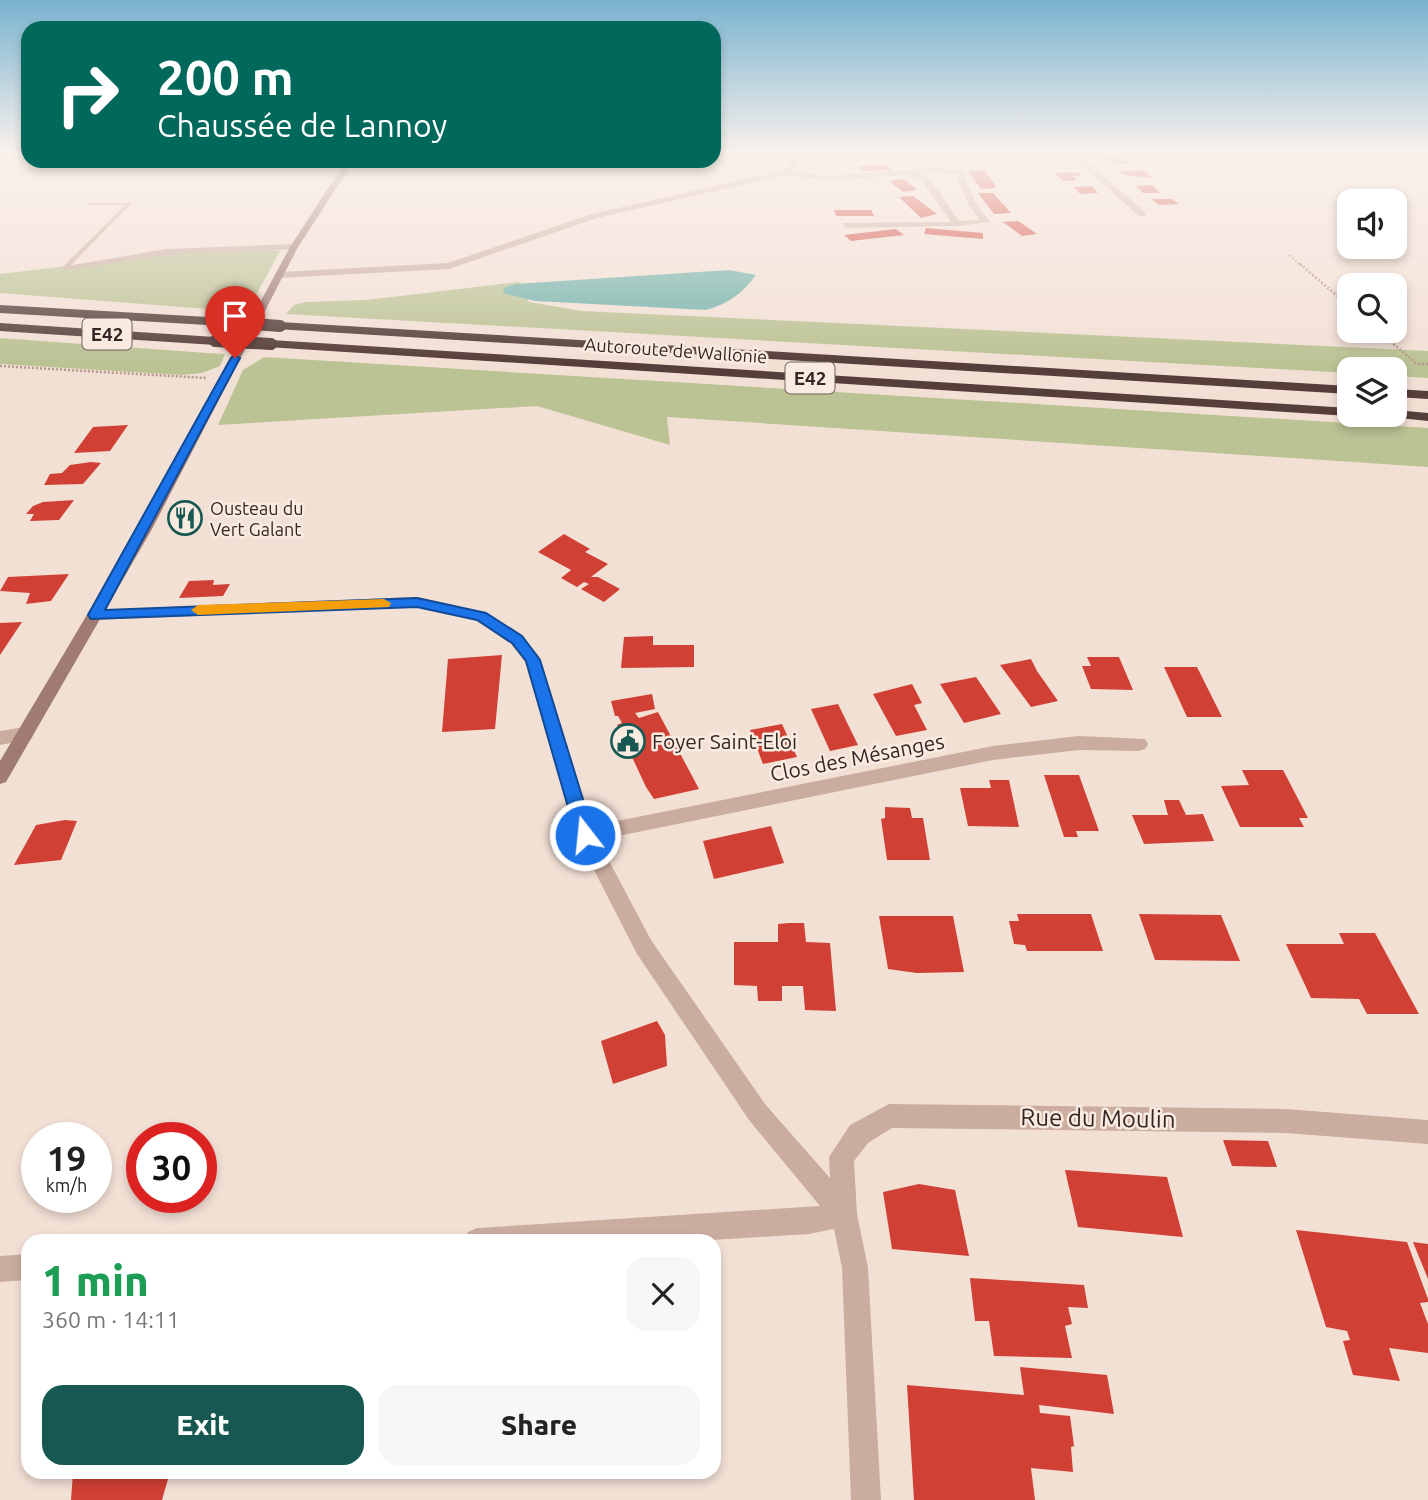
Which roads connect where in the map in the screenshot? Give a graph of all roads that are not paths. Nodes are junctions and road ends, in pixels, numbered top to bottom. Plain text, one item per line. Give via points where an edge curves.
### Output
1 (110, 223) edge
2 (310, 223) edge
3 (575, 223) edge
4 (972, 223) edge
5 (957, 224) joint
6 (845, 225) dead end
7 (294, 247) junction
8 (66, 267) joint
9 (279, 275) junction
10 (0, 309) edge
11 (0, 327) edge
12 (1337, 389) edge
13 (1407, 394) edge
14 (1428, 395) edge
15 (1337, 411) edge
16 (1407, 415) edge
17 (1428, 416) edge
18 (95, 615) junction
19 (25, 734) junction
20 (0, 738) edge
21 (1139, 744) dead end
22 (0, 777) edge
23 (585, 835) junction
24 (1428, 1132) edge
25 (845, 1214) junction
26 (593, 1234) edge
27 (21, 1268) edge
28 (0, 1269) edge
29 (866, 1500) edge

1 - 8 lane
2 - 7 main road
3 - 9 street via 449,266
4 - 5 street
5 - 6 street
7 - 8 street via 167,252
7 - 9 main road
9 - 18 main road
10 - 12 highway, Autoroute de Wallonie / E42, bridge
11 - 15 highway, Autoroute de Wallonie / E42, bridge
13 - 14 highway
16 - 17 highway
18 - 19 main road
18 - 23 street via 417,602 481,616 517,640 533,660
19 - 20 street
19 - 22 main road
21 - 23 street, Clos des Mésanges via 1079,743 993,753
23 - 25 street via 644,947 743,1091
24 - 25 street, Rue du Moulin via 1286,1121 889,1116 859,1134 841,1157
25 - 26 street via 808,1221
25 - 29 street, Rue du Moulin via 855,1268
27 - 28 street

